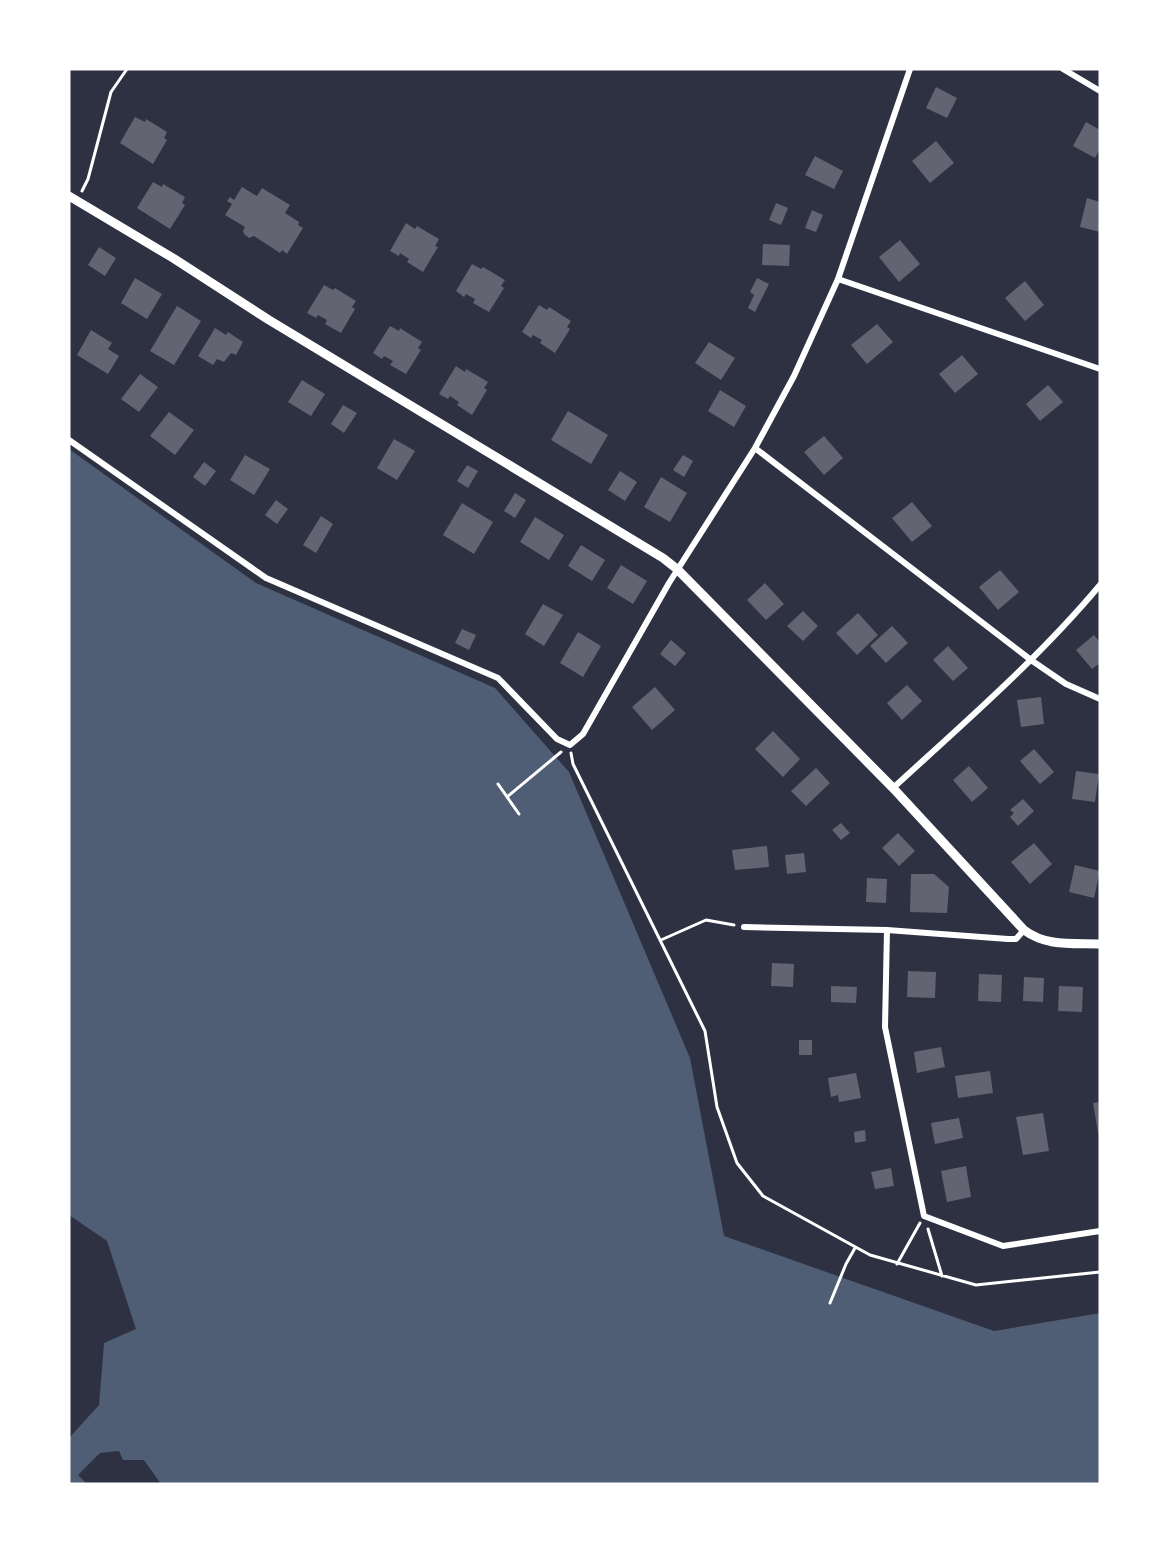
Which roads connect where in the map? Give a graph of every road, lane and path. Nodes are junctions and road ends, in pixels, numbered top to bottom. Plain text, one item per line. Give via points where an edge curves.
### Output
1 (127, 69) edge
2 (910, 69) edge
3 (1063, 69) edge
4 (1100, 91) edge
5 (73, 198) edge
6 (838, 279) junction
7 (1100, 369) edge
8 (69, 440) edge
9 (755, 448) junction
10 (677, 569) junction
11 (1100, 585) edge
12 (1031, 660) junction
13 (1100, 699) edge
14 (570, 745) junction
15 (562, 752) dead end
16 (498, 784) dead end
17 (893, 788) junction
18 (507, 797) junction
19 (519, 814) dead end
20 (744, 927) joint
21 (887, 930) junction
22 (1024, 930) junction
23 (661, 940) junction
24 (1100, 944) edge
25 (924, 1216) junction
26 (1100, 1231) edge
27 (855, 1248) junction
28 (896, 1264) junction
29 (1100, 1272) edge
30 (942, 1276) junction
31 (830, 1303) dead end

1 - 5 path via 111,92 88,179
2 - 6 street
3 - 4 street
5 - 10 street
6 - 7 street
6 - 9 street via 794,376
8 - 14 street via 266,578 498,678 557,739
9 - 10 street
9 - 12 street
10 - 14 street via 583,734
10 - 17 street
11 - 12 street
12 - 13 street via 1066,684
12 - 17 street
14 - 23 path via 573,764
15 - 18 path
16 - 18 path
17 - 22 street
18 - 19 path
20 - 21 street
20 - 23 path via 706,920
21 - 22 street via 1016,939
21 - 25 street via 885,1027
22 - 24 street via 1048,942
23 - 27 path via 705,1031 717,1107 737,1163 763,1196
25 - 26 street via 1003,1246
25 - 28 path
25 - 30 path
27 - 28 path
27 - 31 path
28 - 30 path
29 - 30 path via 976,1285

